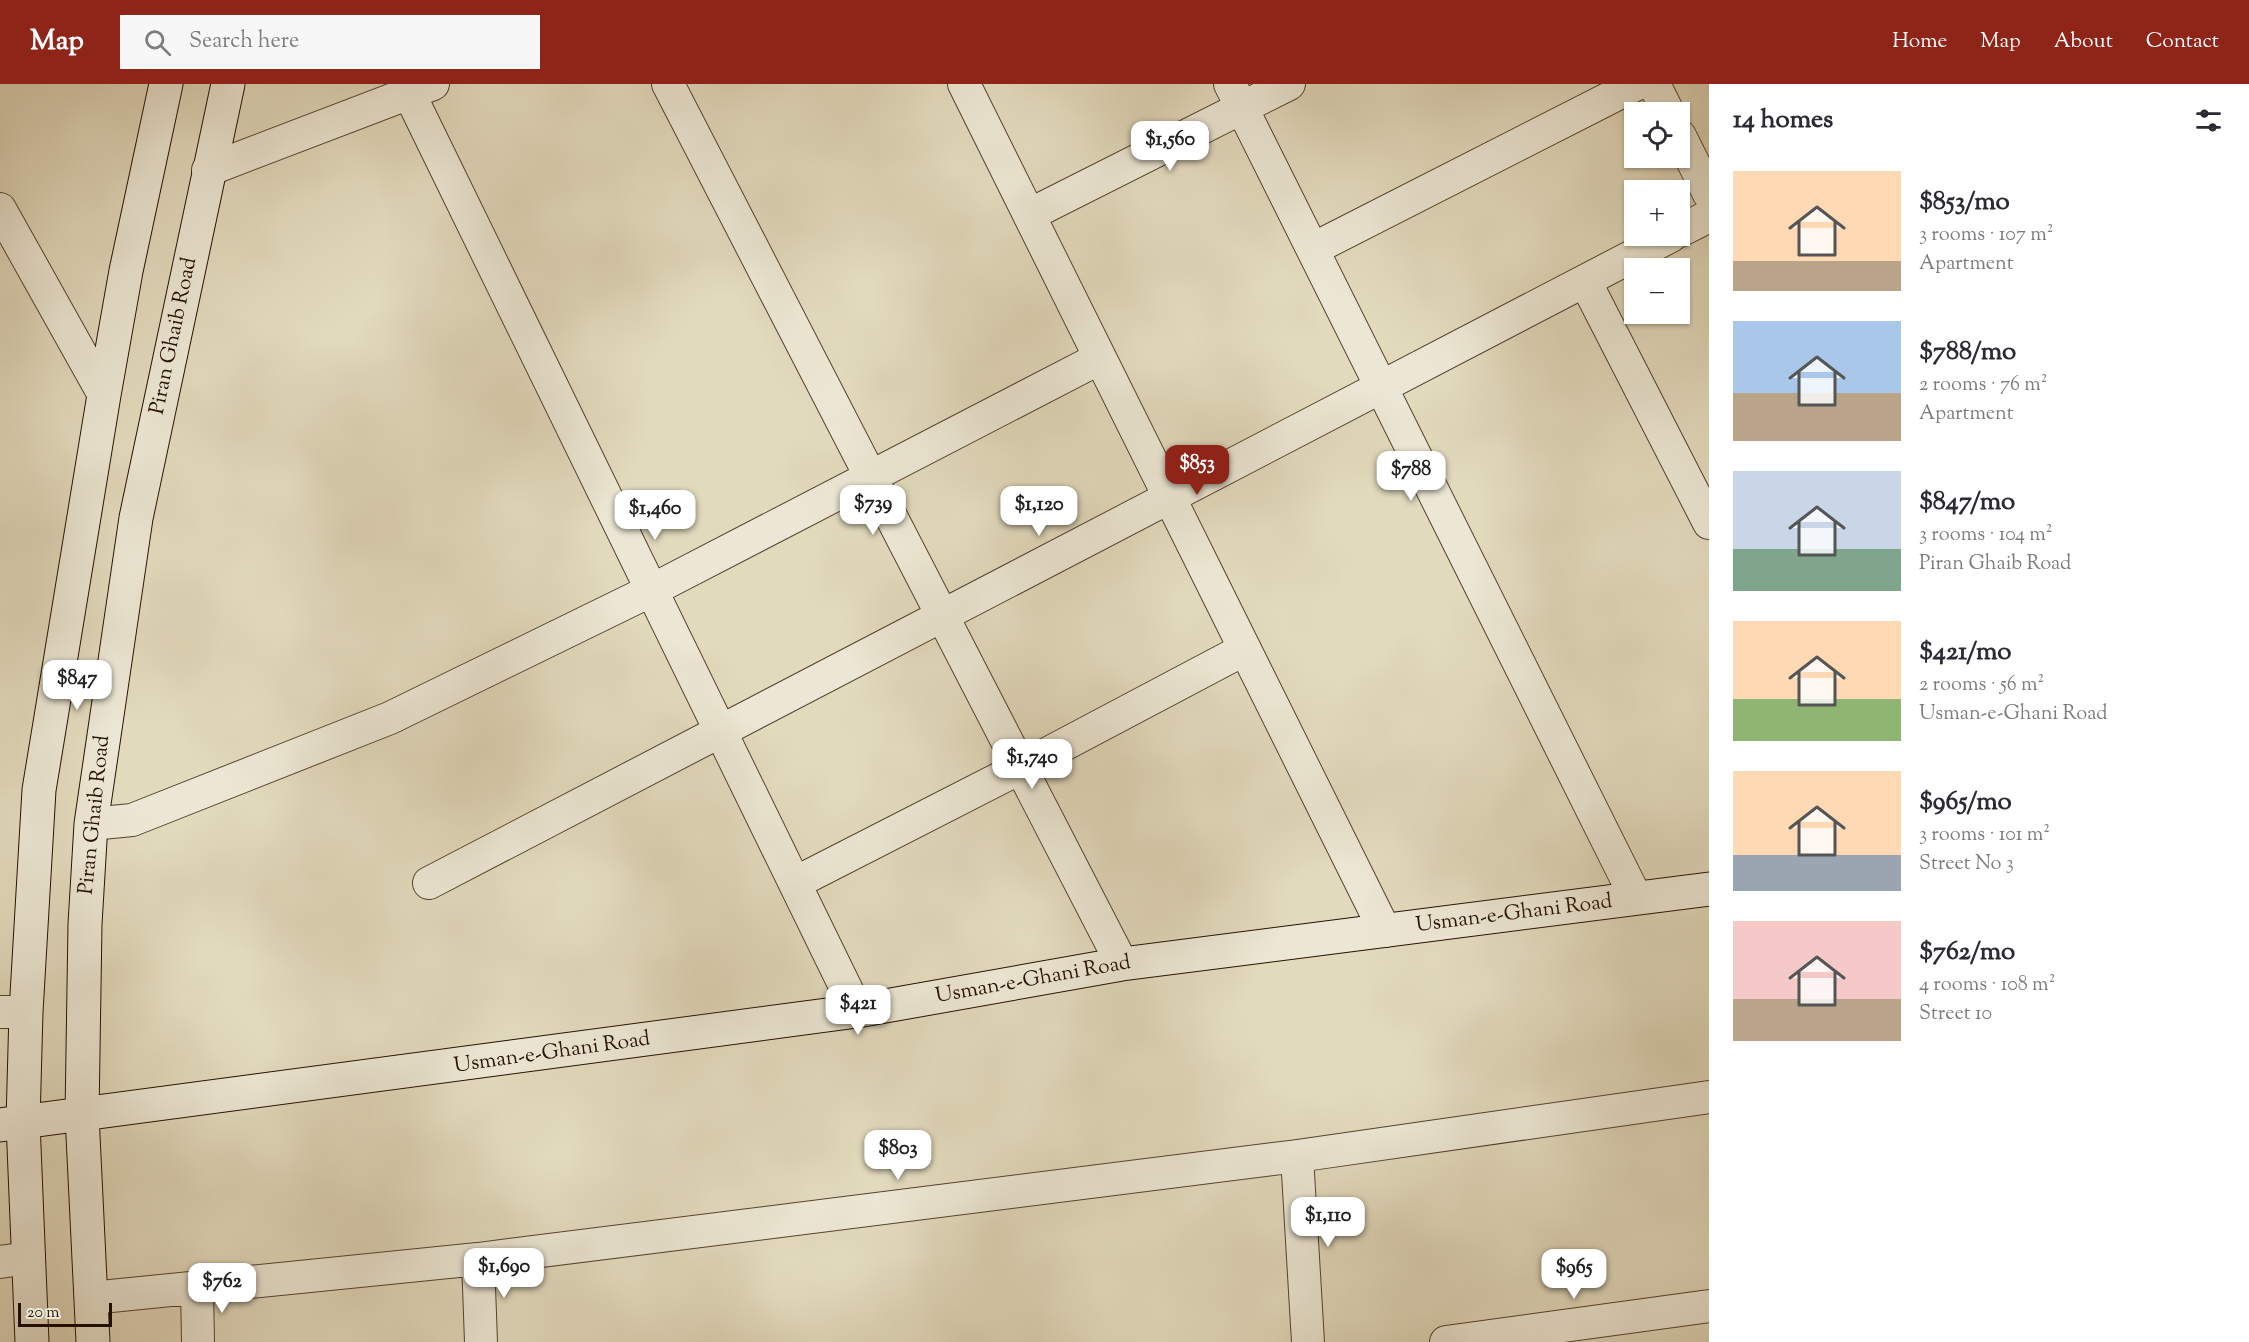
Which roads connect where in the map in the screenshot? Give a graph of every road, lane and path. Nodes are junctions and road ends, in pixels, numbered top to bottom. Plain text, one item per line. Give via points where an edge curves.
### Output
1 (166, 84) edge
2 (228, 84) edge
3 (668, 84) edge
4 (964, 84) edge
5 (1289, 84) edge
6 (1636, 84) edge
7 (1654, 84) edge
8 (421, 89) edge
9 (1237, 96) edge
10 (1663, 102) edge
11 (1690, 156) edge
12 (208, 170) junction
13 (1709, 194) edge
14 (0, 209) edge
15 (1029, 215) junction
16 (1709, 216) edge
17 (1690, 226) edge
18 (1651, 246) edge
19 (1312, 249) junction
20 (1585, 280) junction
21 (1100, 358) junction
22 (1381, 387) junction
23 (104, 395) junction
24 (870, 476) junction
25 (1170, 497) junction
26 (1709, 523) edge
27 (652, 590) junction
28 (941, 615) junction
29 (1245, 649) junction
30 (720, 731) junction
31 (1020, 768) junction
32 (91, 824) junction
33 (429, 883) dead end
34 (795, 883) junction
35 (1709, 889) edge
36 (1636, 898) junction
37 (1385, 931) junction
38 (1122, 964) junction
39 (857, 1011) junction
40 (13, 1012) edge
41 (1709, 1097) edge
42 (82, 1114) junction
43 (12, 1124) edge
44 (1297, 1156) junction
45 (477, 1259) junction
46 (14, 1260) edge
47 (197, 1287) junction
48 (91, 1298) junction
49 (1708, 1312) edge
50 (32, 1342) edge
51 (93, 1342) edge
52 (198, 1342) edge
53 (481, 1342) edge
54 (1308, 1342) edge
55 (1446, 1342) edge

1 - 23 main road
2 - 12 main road, Piran Ghaib Road
3 - 24 street
4 - 15 street
5 - 9 street
6 - 19 street
7 - 10 street
8 - 12 street
8 - 27 street
9 - 15 street
9 - 19 street
11 - 13 street
12 - 32 main road, Piran Ghaib Road via 136,518
14 - 23 street
15 - 21 street
16 - 17 street
18 - 20 street
19 - 22 street
20 - 22 street
20 - 26 street
21 - 24 street
21 - 25 street
22 - 25 street
22 - 36 street
23 - 40 main road via 39,790
24 - 27 street
24 - 28 street
25 - 28 street
25 - 29 street
27 - 30 street
27 - 32 street via 390,718 132,820
28 - 30 street
28 - 31 street
29 - 31 street
29 - 37 street
30 - 33 street
30 - 34 street
31 - 34 street
31 - 38 street
32 - 42 main road, Piran Ghaib Road
34 - 39 street
35 - 36 main road, Usman-e-Ghani Road
36 - 37 main road, Usman-e-Ghani Road
37 - 38 main road, Usman-e-Ghani Road
38 - 39 main road, Usman-e-Ghani Road
39 - 42 main road, Usman-e-Ghani Road
40 - 43 main road
41 - 44 street
42 - 43 main road, Usman-e-Ghani Road
42 - 48 main road, Piran Ghaib Road
43 - 46 main road
44 - 45 street
44 - 54 street
45 - 47 street
45 - 53 street
46 - 50 main road
47 - 48 street
47 - 52 street
48 - 51 main road, Piran Ghaib Road
49 - 55 street

